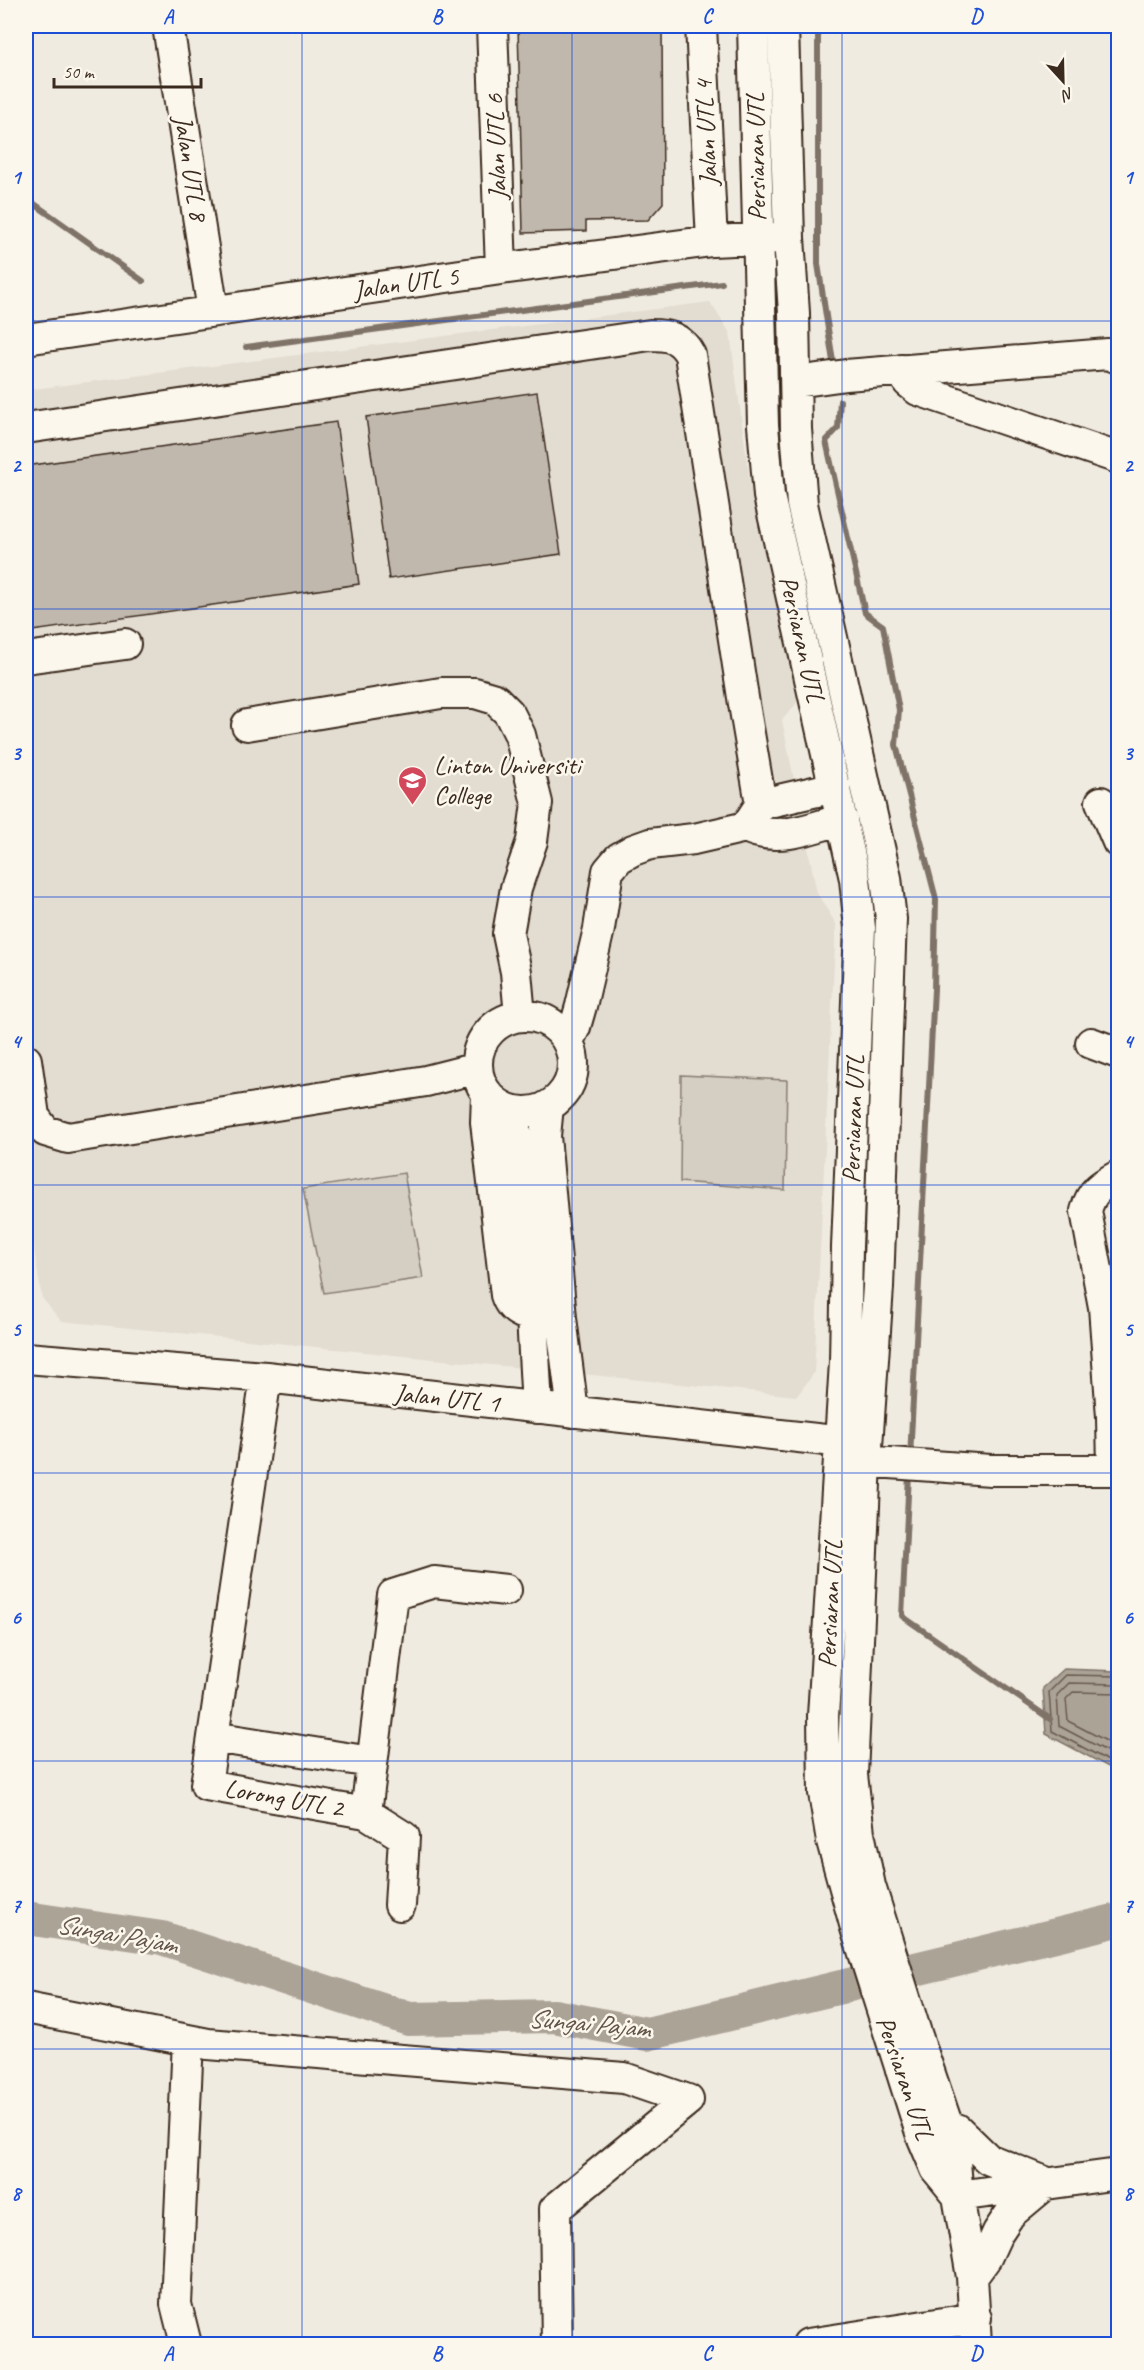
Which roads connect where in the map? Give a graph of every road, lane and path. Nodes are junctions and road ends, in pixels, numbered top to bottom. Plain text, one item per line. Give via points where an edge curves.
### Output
1 (168, 26) edge
2 (492, 26) edge
3 (701, 26) edge
4 (753, 26) edge
5 (783, 26) edge
6 (758, 238) junction
7 (789, 238) junction
8 (712, 241) junction
9 (501, 269) junction
10 (213, 311) junction
11 (26, 339) edge
12 (1119, 358) edge
13 (901, 370) junction
14 (796, 382) junction
15 (26, 428) edge
16 (1119, 458) edge
17 (125, 645) dead end
18 (26, 658) edge
19 (247, 724) dead end
20 (835, 787) junction
21 (1101, 802) dead end
22 (754, 816) junction
23 (842, 819) junction
24 (1119, 842) edge
25 (520, 1016) junction
26 (568, 1041) junction
27 (26, 1060) edge
28 (492, 1091) junction
29 (548, 1106) junction
30 (1119, 1176) edge
31 (532, 1316) junction
32 (561, 1317) junction
33 (26, 1358) edge
34 (266, 1377) junction
35 (537, 1408) junction
36 (573, 1412) junction
37 (860, 1454) junction
38 (1116, 1470) edge
39 (506, 1590) dead end
40 (213, 1737) junction
41 (371, 1762) junction
42 (366, 1813) junction
43 (400, 1905) dead end
44 (26, 2008) edge
45 (903, 2036) junction
46 (188, 2040) junction
47 (948, 2127) junction
48 (1119, 2174) edge
49 (1047, 2183) junction
50 (958, 2196) junction
51 (972, 2277) junction
52 (976, 2331) edge
53 (186, 2344) edge
54 (558, 2344) edge
55 (808, 2344) edge

1 - 10 street, Jalan UTL 8
2 - 9 street, Jalan UTL 6
3 - 8 street, Jalan UTL 4
4 - 6 street, Persiaran UTL
5 - 7 street, Persiaran UTL
6 - 7 street, Jalan UTL 5
6 - 8 street, Jalan UTL 5
6 - 20 street, Persiaran UTL via 769,496
7 - 14 street, Persiaran UTL
8 - 9 street, Jalan UTL 5
9 - 10 street, Jalan UTL 5
10 - 11 street, Jalan UTL 5
12 - 13 street via 1108,354
13 - 14 street
13 - 16 street via 918,390
14 - 37 street, Persiaran UTL via 802,504 890,898 879,1264
15 - 22 street via 650,335 679,340 690,355
17 - 18 street
19 - 25 street via 441,693 475,693 495,699 502,706 520,735 537,803 532,841 516,888 508,934
20 - 22 street
20 - 23 street, Persiaran UTL
21 - 24 street
22 - 23 street via 755,832 771,835
22 - 26 street via 694,838 633,849 608,871 599,929 575,1027
23 - 37 street, Persiaran UTL via 855,879 860,928 845,1362
25 - 26 street via 548,1021
25 - 28 street via 493,1028 483,1039 478,1053
26 - 29 street via 573,1055 569,1084
27 - 28 street via 34,1116 45,1131 68,1138 426,1081
28 - 29 street via 523,1112
28 - 31 street via 486,1122 506,1295 515,1310
29 - 32 street via 545,1136
30 - 38 street via 1089,1197 1086,1210 1104,1307
31 - 32 street
31 - 35 street
32 - 36 street
33 - 34 street, Jalan UTL 1
34 - 35 street, Jalan UTL 1
34 - 40 street, Lorong UTL 2
35 - 36 street, Jalan UTL 1
36 - 37 street, Jalan UTL 1
37 - 38 street, Jalan UTL 1 via 930,1466 991,1470
37 - 45 street, Persiaran UTL via 852,1775 868,1926
39 - 41 street, Lorong UTL 2 via 434,1582 393,1595
40 - 41 street
40 - 42 street, Lorong UTL 2 via 206,1785
41 - 42 street, Lorong UTL 2
42 - 43 street via 404,1837
44 - 46 street
45 - 47 street, Persiaran UTL
45 - 50 street, Persiaran UTL via 922,2136 936,2169
46 - 53 street via 176,2304
46 - 54 street via 624,2078 688,2100 555,2209
47 - 49 street via 957,2129 988,2159
47 - 50 street, Persiaran UTL
48 - 49 street
49 - 50 street
49 - 51 street via 1010,2214
50 - 51 street, Persiaran UTL
51 - 52 street, Persiaran UTL
52 - 55 street

